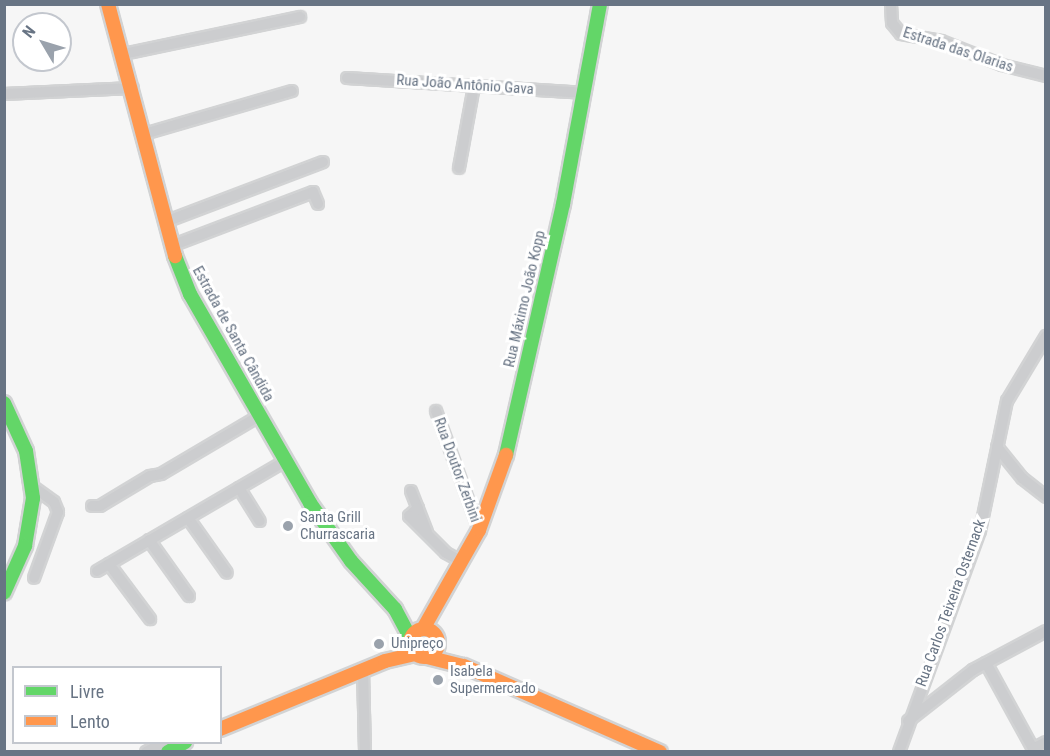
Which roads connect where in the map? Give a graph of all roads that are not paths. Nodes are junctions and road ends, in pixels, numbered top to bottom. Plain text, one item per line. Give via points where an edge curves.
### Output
1 (108, 4) edge
2 (600, 4) edge
3 (891, 4) edge
4 (300, 17) dead end
5 (123, 54) junction
6 (1046, 76) edge
7 (347, 78) dead end
8 (474, 86) junction
9 (133, 88) junction
10 (292, 91) dead end
11 (583, 93) junction
12 (4, 94) edge
13 (144, 134) junction
14 (324, 162) dead end
15 (459, 168) dead end
16 (318, 204) dead end
17 (165, 222) junction
18 (171, 246) junction
19 (1046, 336) edge
20 (4, 403) edge
21 (435, 411) dead end
22 (259, 416) junction
23 (997, 447) junction
24 (285, 461) junction
25 (32, 486) junction
26 (239, 488) junction
27 (411, 491) dead end
28 (1046, 497) edge
29 (92, 506) dead end
30 (188, 518) junction
31 (260, 521) dead end
32 (478, 530) junction
33 (149, 540) junction
34 (462, 562) junction
35 (109, 564) junction
36 (97, 571) dead end
37 (227, 573) dead end
38 (34, 578) dead end
39 (4, 593) edge
40 (189, 596) dead end
41 (395, 609) junction
42 (150, 619) dead end
43 (1046, 631) edge
44 (432, 635) junction
45 (416, 648) junction
46 (986, 663) junction
47 (464, 666) junction
48 (363, 670) junction
49 (908, 722) junction
50 (222, 728) edge
51 (1046, 742) edge
52 (162, 744) edge
53 (181, 745) edge
54 (146, 752) edge
55 (168, 752) edge
56 (365, 752) edge
57 (660, 752) edge
58 (899, 752) edge

1 - 5 main road, Estrada de Santa Cândida
2 - 11 main road, Rua Máximo João Kopp
3 - 6 street, Estrada das Olarias via 892,23 901,34 941,41 1002,65
4 - 5 street
5 - 9 main road, Estrada de Santa Cândida
7 - 8 street, Rua João Antônio Gava
8 - 11 street, Rua João Antônio Gava
8 - 15 street
9 - 12 street
9 - 13 main road, Estrada de Santa Cândida
10 - 13 street
11 - 32 main road, Rua Máximo João Kopp via 563,204 503,468
13 - 17 main road, Estrada de Santa Cândida
14 - 17 street
16 - 18 street via 313,192
17 - 18 main road, Estrada de Santa Cândida
18 - 22 main road, Estrada de Santa Cândida via 198,311
19 - 23 street via 1011,391
20 - 25 main road via 23,438
21 - 32 street, Rua Doutor Zerbini
22 - 24 main road, Estrada de Santa Cândida
22 - 29 street via 161,474 150,476 100,506
23 - 28 street via 1022,478
23 - 49 street, Rua Carlos Teixeira Osternack via 970,559
24 - 26 street
24 - 41 main road, Estrada de Santa Cândida via 342,549
25 - 38 street via 54,502 58,512
25 - 39 main road via 28,537
26 - 30 street
26 - 31 street
27 - 34 street via 418,508 409,516
30 - 33 street
30 - 37 street
32 - 34 main road, Rua Máximo João Kopp
33 - 35 street
33 - 40 street
34 - 44 main road, Rua Máximo João Kopp via 447,590
35 - 36 street
35 - 42 street
41 - 44 main road, Estrada de Santa Cândida
41 - 45 main road, Estrada de Santa Cândida
43 - 46 street
44 - 45 main road
44 - 45 main road, Rua Máximo João Kopp via 435,653
44 - 47 main road, Estrada de Santa Cândida
45 - 47 main road
45 - 48 main road
46 - 49 street
46 - 51 street via 1033,749
47 - 57 main road
48 - 50 main road
48 - 56 street
49 - 58 street, Rua Carlos Teixeira Osternack
52 - 54 street
53 - 55 main road

